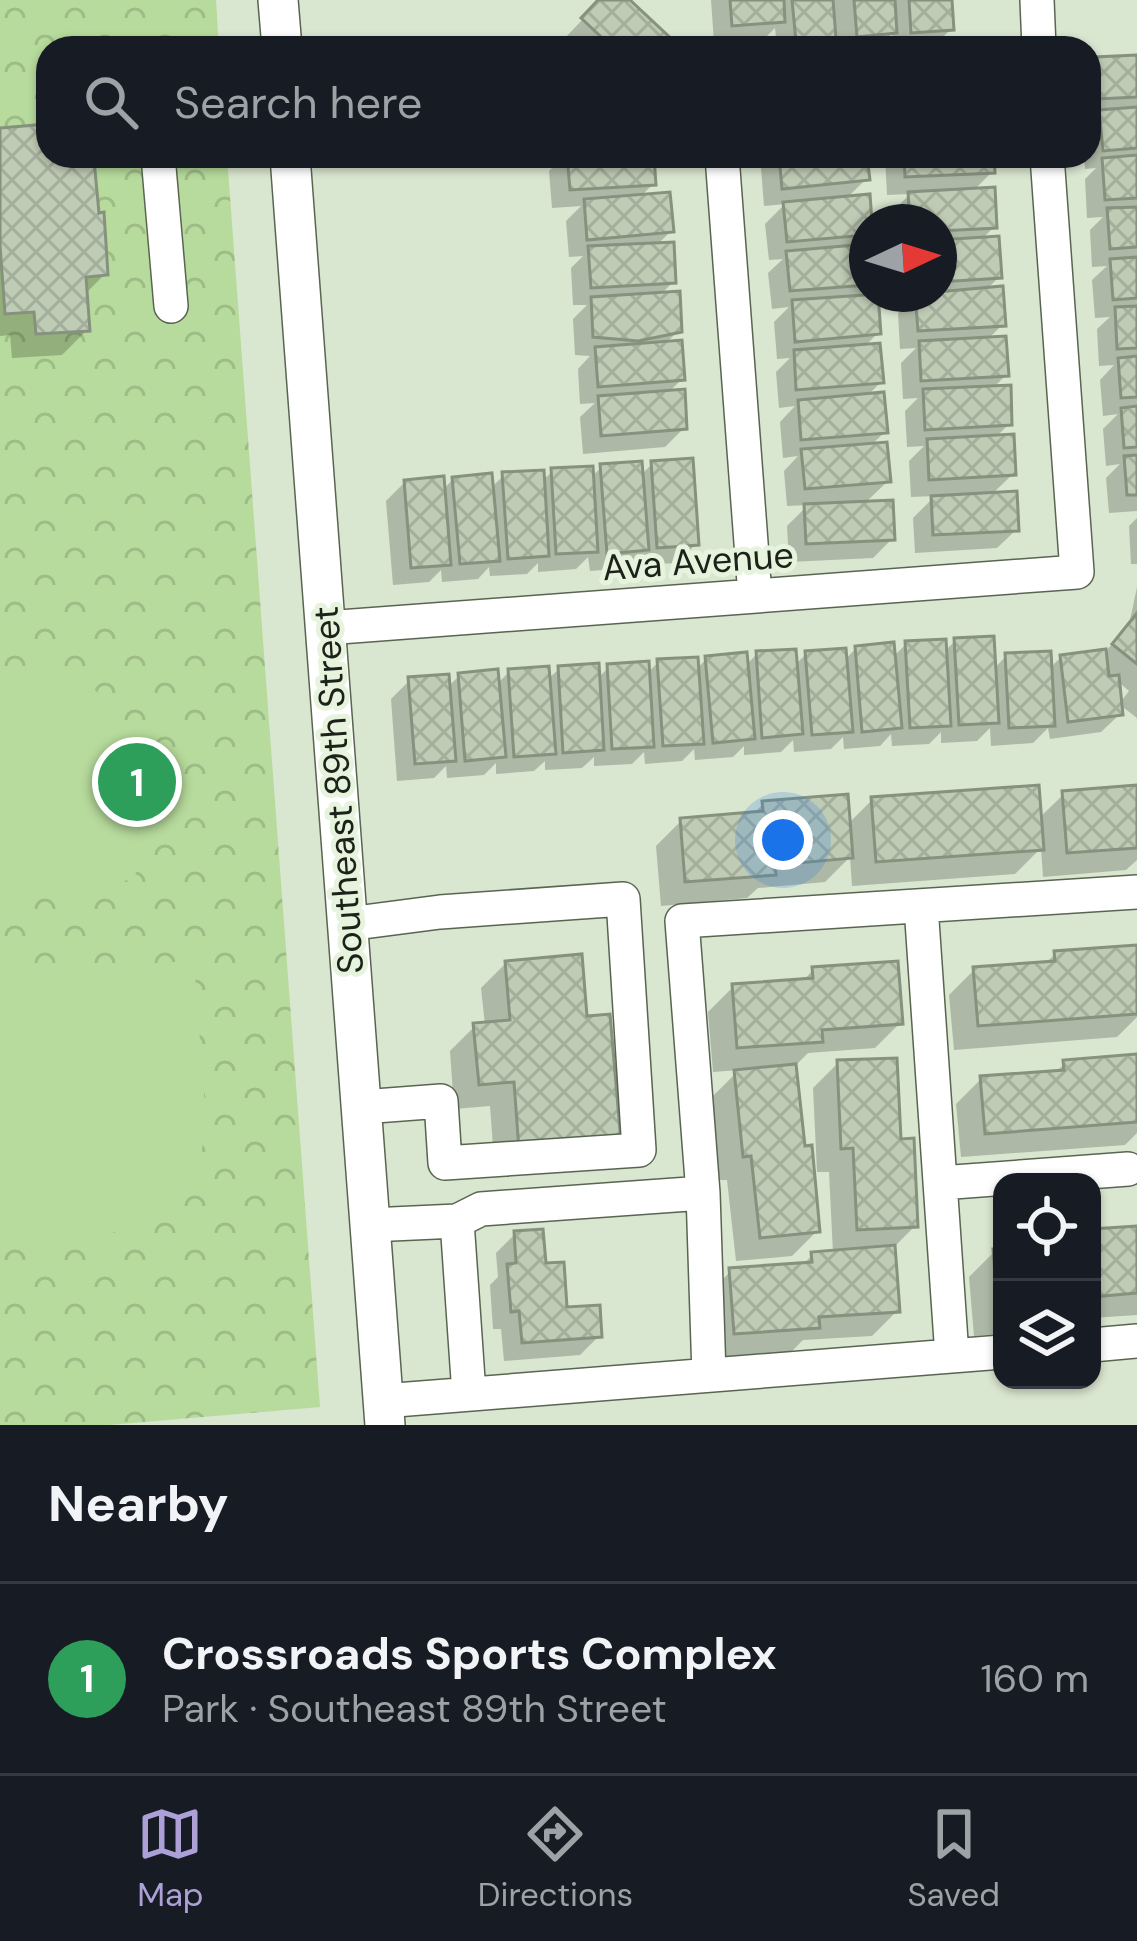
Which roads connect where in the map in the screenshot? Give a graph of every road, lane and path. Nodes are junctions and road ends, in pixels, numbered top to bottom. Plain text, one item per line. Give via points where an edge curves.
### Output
1 (278, 0) edge
2 (281, 36) edge
3 (159, 168) edge
4 (291, 168) edge
5 (723, 168) edge
6 (1048, 168) edge
7 (171, 306) dead end
8 (755, 596) junction
9 (326, 628) junction
10 (1137, 892) edge
11 (921, 906) junction
12 (348, 924) junction
13 (362, 1107) junction
14 (1128, 1169) dead end
15 (940, 1183) junction
16 (703, 1193) junction
17 (457, 1221) junction
18 (370, 1225) junction
19 (1137, 1341) edge
20 (1101, 1344) edge
21 (993, 1353) edge
22 (952, 1356) junction
23 (709, 1375) junction
24 (469, 1394) junction
25 (384, 1413) edge

1 - 2 main road
3 - 7 street
4 - 9 main road, Southeast 89th Street
5 - 8 street
6 - 8 street, Ava Avenue via 1077,572
8 - 9 street, Ava Avenue
9 - 12 main road, Southeast 89th Street
10 - 11 street
11 - 15 street
11 - 16 street via 682,921
12 - 13 main road, Southeast 89th Street
12 - 13 street via 623,899 639,1150 446,1162 441,1101
13 - 18 main road, Southeast 89th Street
14 - 15 street
15 - 22 street
16 - 17 street via 481,1209
16 - 23 street
17 - 18 street
17 - 24 street
18 - 25 main road, Southeast 89th Street
19 - 20 street
21 - 22 street
22 - 23 street
23 - 24 street
24 - 25 street

